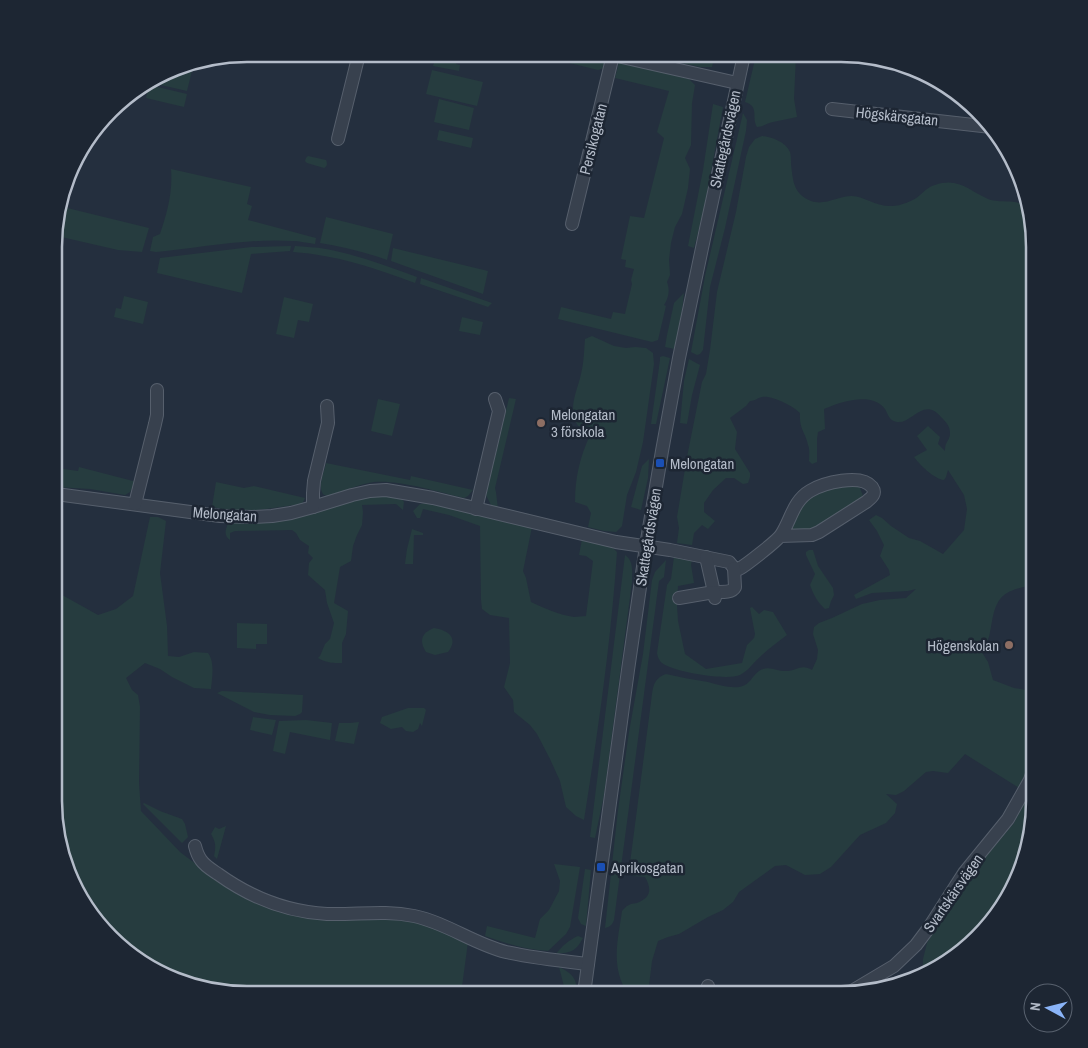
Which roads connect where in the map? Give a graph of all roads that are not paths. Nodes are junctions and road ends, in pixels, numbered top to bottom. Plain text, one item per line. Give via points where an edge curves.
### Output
1 (357, 62) edge
2 (611, 62) edge
3 (643, 62) edge
4 (742, 62) edge
5 (737, 84) junction
6 (832, 110) dead end
7 (980, 125) edge
8 (338, 139) dead end
9 (572, 224) dead end
10 (157, 390) dead end
11 (495, 399) dead end
12 (327, 406) dead end
13 (62, 495) edge
14 (135, 504) junction
15 (313, 507) junction
16 (476, 509) junction
17 (780, 536) junction
18 (646, 546) junction
19 (706, 558) junction
20 (734, 568) junction
21 (715, 595) junction
22 (679, 598) dead end
23 (1026, 788) edge
24 (195, 846) dead end
25 (588, 964) junction
26 (864, 984) edge
27 (585, 986) edge

1 - 8 street
2 - 9 street, Persikogatan
3 - 5 street, Persikogatan
4 - 5 street, Skattegårdsvägen
5 - 18 street, Skattegårdsvägen via 675,381
6 - 7 street, Högskärsgatan
10 - 14 street via 157,415
11 - 16 street via 498,411
12 - 15 street via 328,423 314,481
13 - 14 street, Melongatan
14 - 15 street, Melongatan via 220,516 252,517
15 - 16 street, Melongatan via 352,495 386,490
16 - 18 street, Melongatan
17 - 17 street via 819,532 866,502 874,492 865,481 857,479 810,491 794,509
17 - 20 street via 742,568
18 - 19 street, Melongatan
18 - 25 street, Skattegårdsvägen
19 - 20 street, Melongatan via 729,562
19 - 21 street
20 - 21 street via 734,589
21 - 22 street
23 - 26 street, Svartskärsvägen via 1008,819 964,874 916,945 894,966
24 - 25 street via 200,859 210,869 257,897 277,904 325,914 381,912 415,916 506,952
25 - 27 street, Skattegårdsvägen

